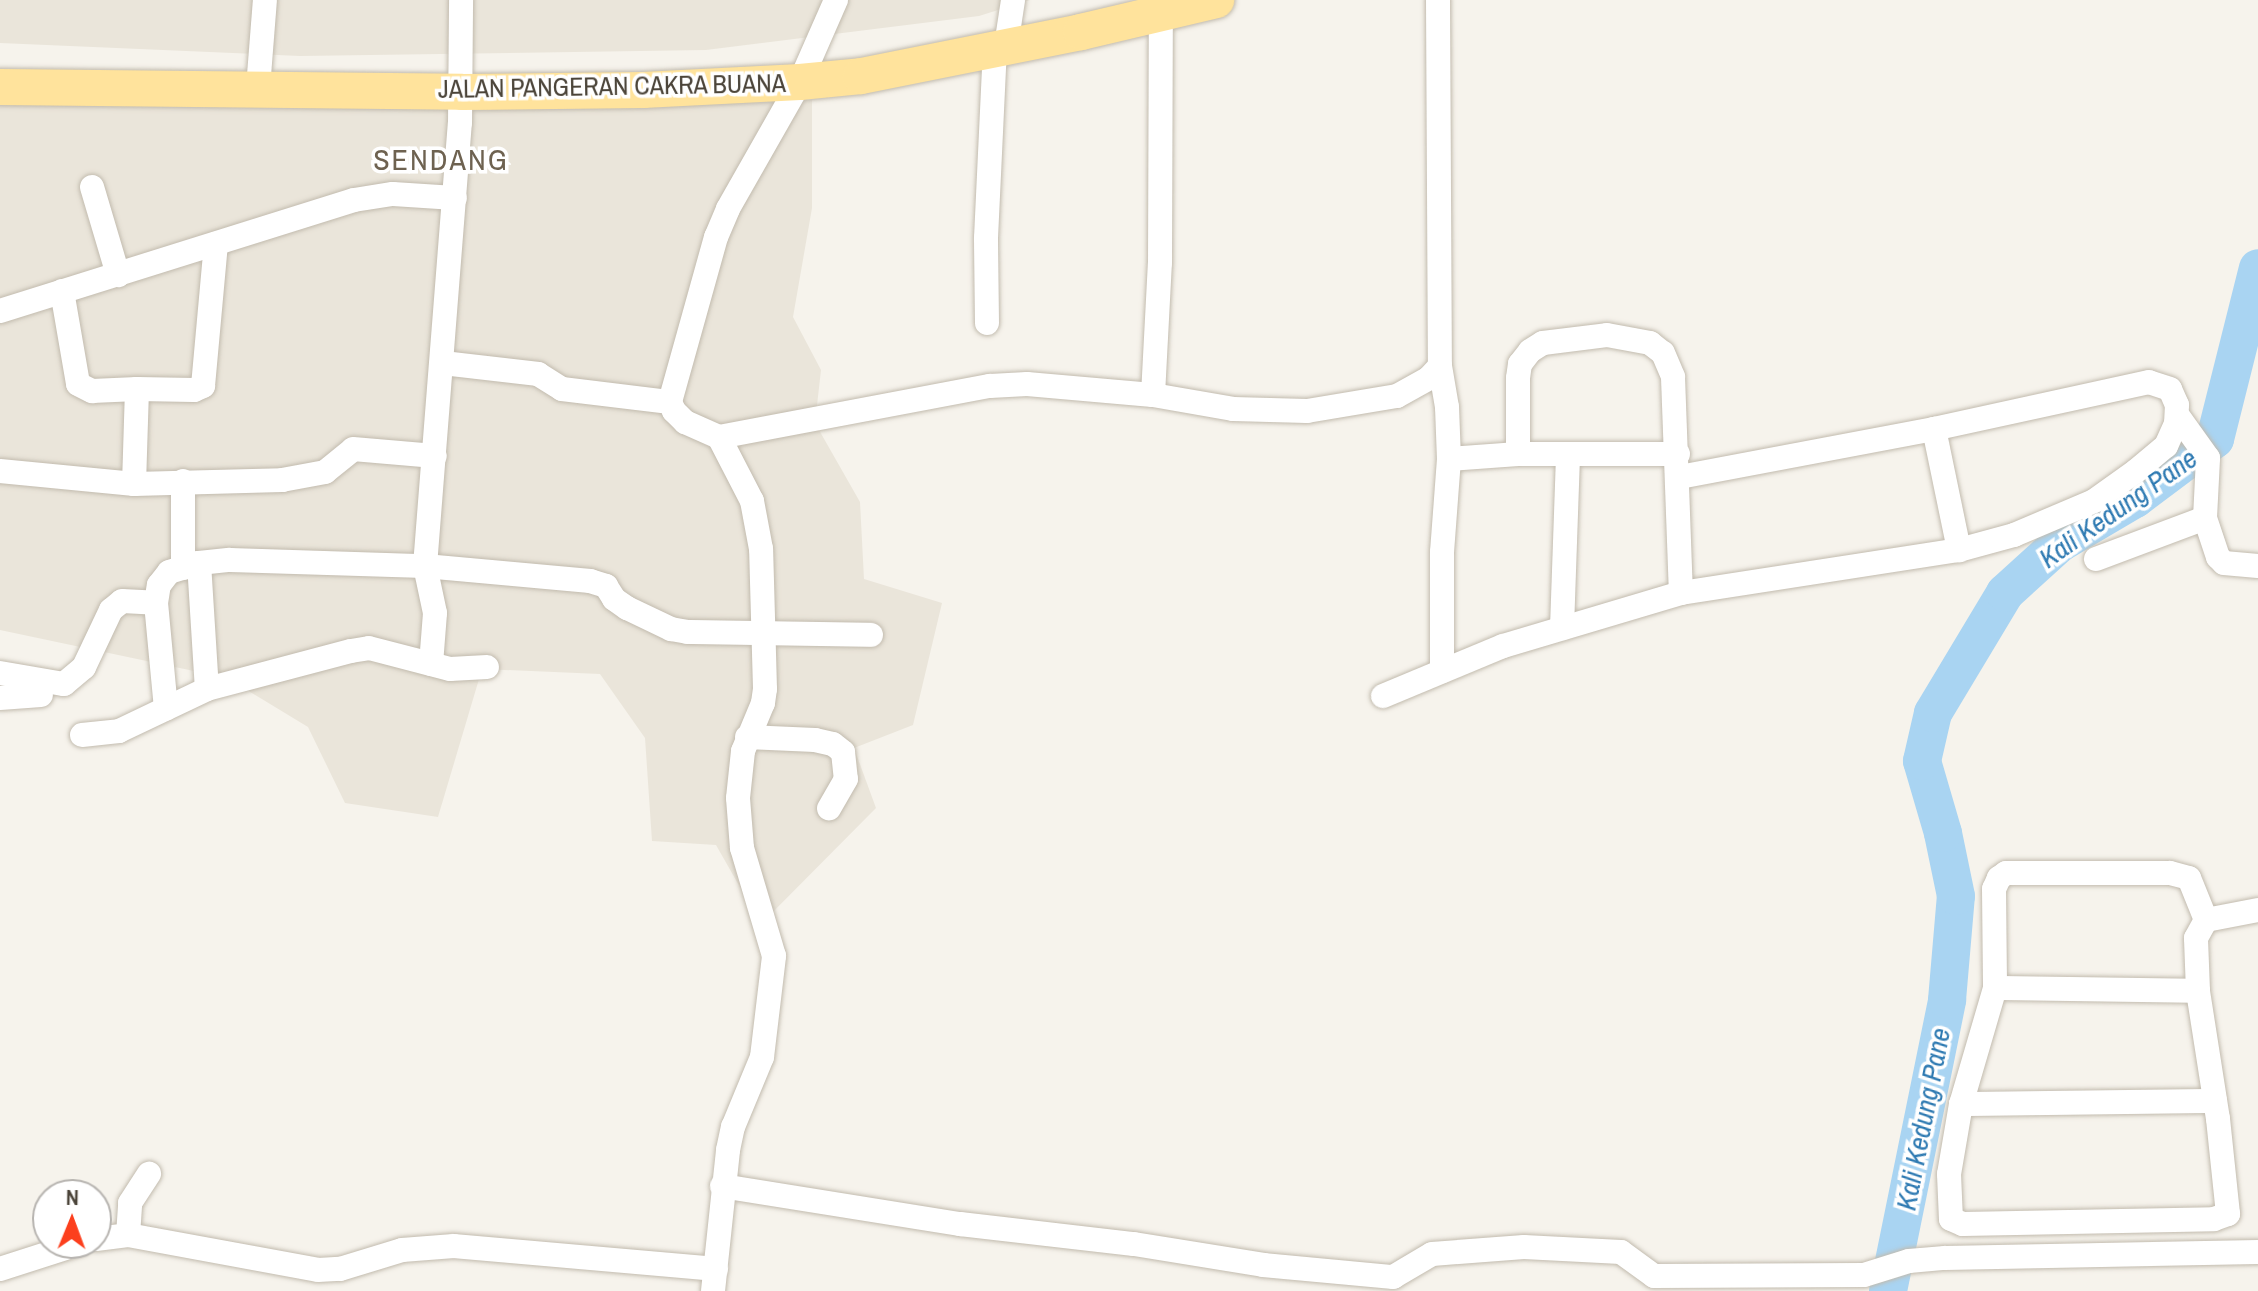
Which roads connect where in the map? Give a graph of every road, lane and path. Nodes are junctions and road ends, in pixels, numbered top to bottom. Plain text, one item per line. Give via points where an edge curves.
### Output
1 (265, 0) edge
2 (461, 0) edge
3 (836, 0) edge
4 (1013, 0) edge
5 (1438, 0) edge
6 (1186, 5) edge
7 (1001, 48) junction
8 (800, 82) junction
9 (0, 87) edge
10 (258, 88) junction
11 (462, 92) junction
12 (92, 187) dead end
13 (455, 198) junction
14 (216, 244) junction
15 (118, 275) junction
16 (62, 291) junction
17 (10, 307) edge
18 (987, 323) dead end
19 (443, 363) junction
20 (1444, 387) junction
21 (137, 389) junction
22 (1153, 395) junction
23 (670, 402) junction
24 (2182, 423) junction
25 (1934, 429) junction
26 (719, 437) junction
27 (1518, 454) junction
28 (1568, 455) junction
29 (435, 456) junction
30 (1449, 459) junction
31 (1678, 466) junction
32 (0, 471) edge
33 (183, 481) junction
34 (134, 484) junction
35 (2205, 518) junction
36 (1959, 550) junction
37 (2096, 559) dead end
38 (191, 566) junction
39 (425, 566) junction
40 (2258, 566) edge
41 (1681, 593) junction
42 (156, 603) junction
43 (1562, 628) junction
44 (766, 635) junction
45 (871, 635) dead end
46 (431, 664) junction
47 (487, 667) dead end
48 (1442, 671) junction
49 (0, 673) edge
50 (207, 689) junction
51 (41, 695) dead end
52 (1383, 696) dead end
53 (0, 698) edge
54 (166, 709) junction
55 (82, 735) dead end
56 (747, 737) junction
57 (829, 809) dead end
58 (2258, 910) edge
59 (2206, 920) junction
60 (1995, 988) junction
61 (2198, 991) junction
62 (2215, 1101) junction
63 (1961, 1104) junction
64 (149, 1174) dead end
65 (722, 1186) junction
66 (128, 1235) junction
67 (112, 1237) edge
68 (2258, 1252) edge
69 (32, 1259) edge
70 (0, 1269) edge
71 (714, 1280) edge

1 - 10 street
2 - 11 street
3 - 8 street
4 - 7 street
5 - 20 street
6 - 7 main road, JALAN PANGERAN CAKRA BUANA
6 - 22 street via 1160,263
7 - 8 main road, JALAN PANGERAN CAKRA BUANA via 861,76
7 - 18 street via 986,238
8 - 11 main road, JALAN PANGERAN CAKRA BUANA
8 - 23 street via 716,237
9 - 10 main road, JALAN PANGERAN CAKRA BUANA
10 - 11 main road, JALAN PANGERAN CAKRA BUANA
11 - 13 street
12 - 15 street
13 - 14 street via 393,194 354,200
13 - 19 street
14 - 15 street
14 - 21 street via 203,386
15 - 16 street
16 - 17 street
16 - 21 street via 78,384 92,391
19 - 23 street via 538,374 562,389
19 - 29 street
20 - 22 street via 1429,378 1397,396 1307,411 1233,409
20 - 30 street
21 - 34 street
22 - 26 street via 1027,384 990,386
23 - 26 street via 685,422
24 - 25 street via 2170,389 2149,382
24 - 35 street via 2208,458
24 - 36 street via 2166,446 2094,501 2014,535
25 - 31 street
25 - 36 street
26 - 44 street via 752,501 759,529
27 - 28 street
27 - 30 street
27 - 31 street via 1520,364 1543,343 1607,335 1640,340 1663,353 1673,377
28 - 31 street
28 - 43 street
29 - 33 street via 364,448 347,452 311,477
29 - 39 street
30 - 48 street
31 - 41 street
32 - 34 street
33 - 34 street
33 - 38 street
35 - 37 street
35 - 40 street via 2224,563
36 - 41 street
38 - 39 street via 282,560
38 - 42 street via 165,575
38 - 50 street
39 - 44 street via 598,584 618,603 671,629
39 - 46 street via 435,613
41 - 43 street
42 - 49 street via 122,601 111,610 84,667 64,684
42 - 54 street
43 - 48 street
44 - 45 street
44 - 56 street via 763,703
46 - 47 street
46 - 50 street via 369,648
48 - 52 street
50 - 54 street
51 - 53 street
54 - 55 street via 119,731
56 - 57 street via 815,740 843,752 846,779
56 - 65 street via 738,782 742,848 771,941 773,971 762,1057 733,1127
58 - 59 street
59 - 60 street via 2189,878 2170,873 2006,873 1994,889
59 - 61 street via 2196,938
60 - 61 street
60 - 63 street
61 - 62 street
62 - 63 street
62 - 63 street via 2228,1214 2214,1219 1979,1224 1956,1223 1948,1212
64 - 66 street via 130,1203
65 - 68 street via 960,1224 1393,1277 1432,1254 1524,1247 1621,1252 1654,1276 1864,1275 1909,1261
65 - 71 street
66 - 67 street
66 - 71 street via 299,1269 340,1269 402,1250 454,1246
69 - 70 street

